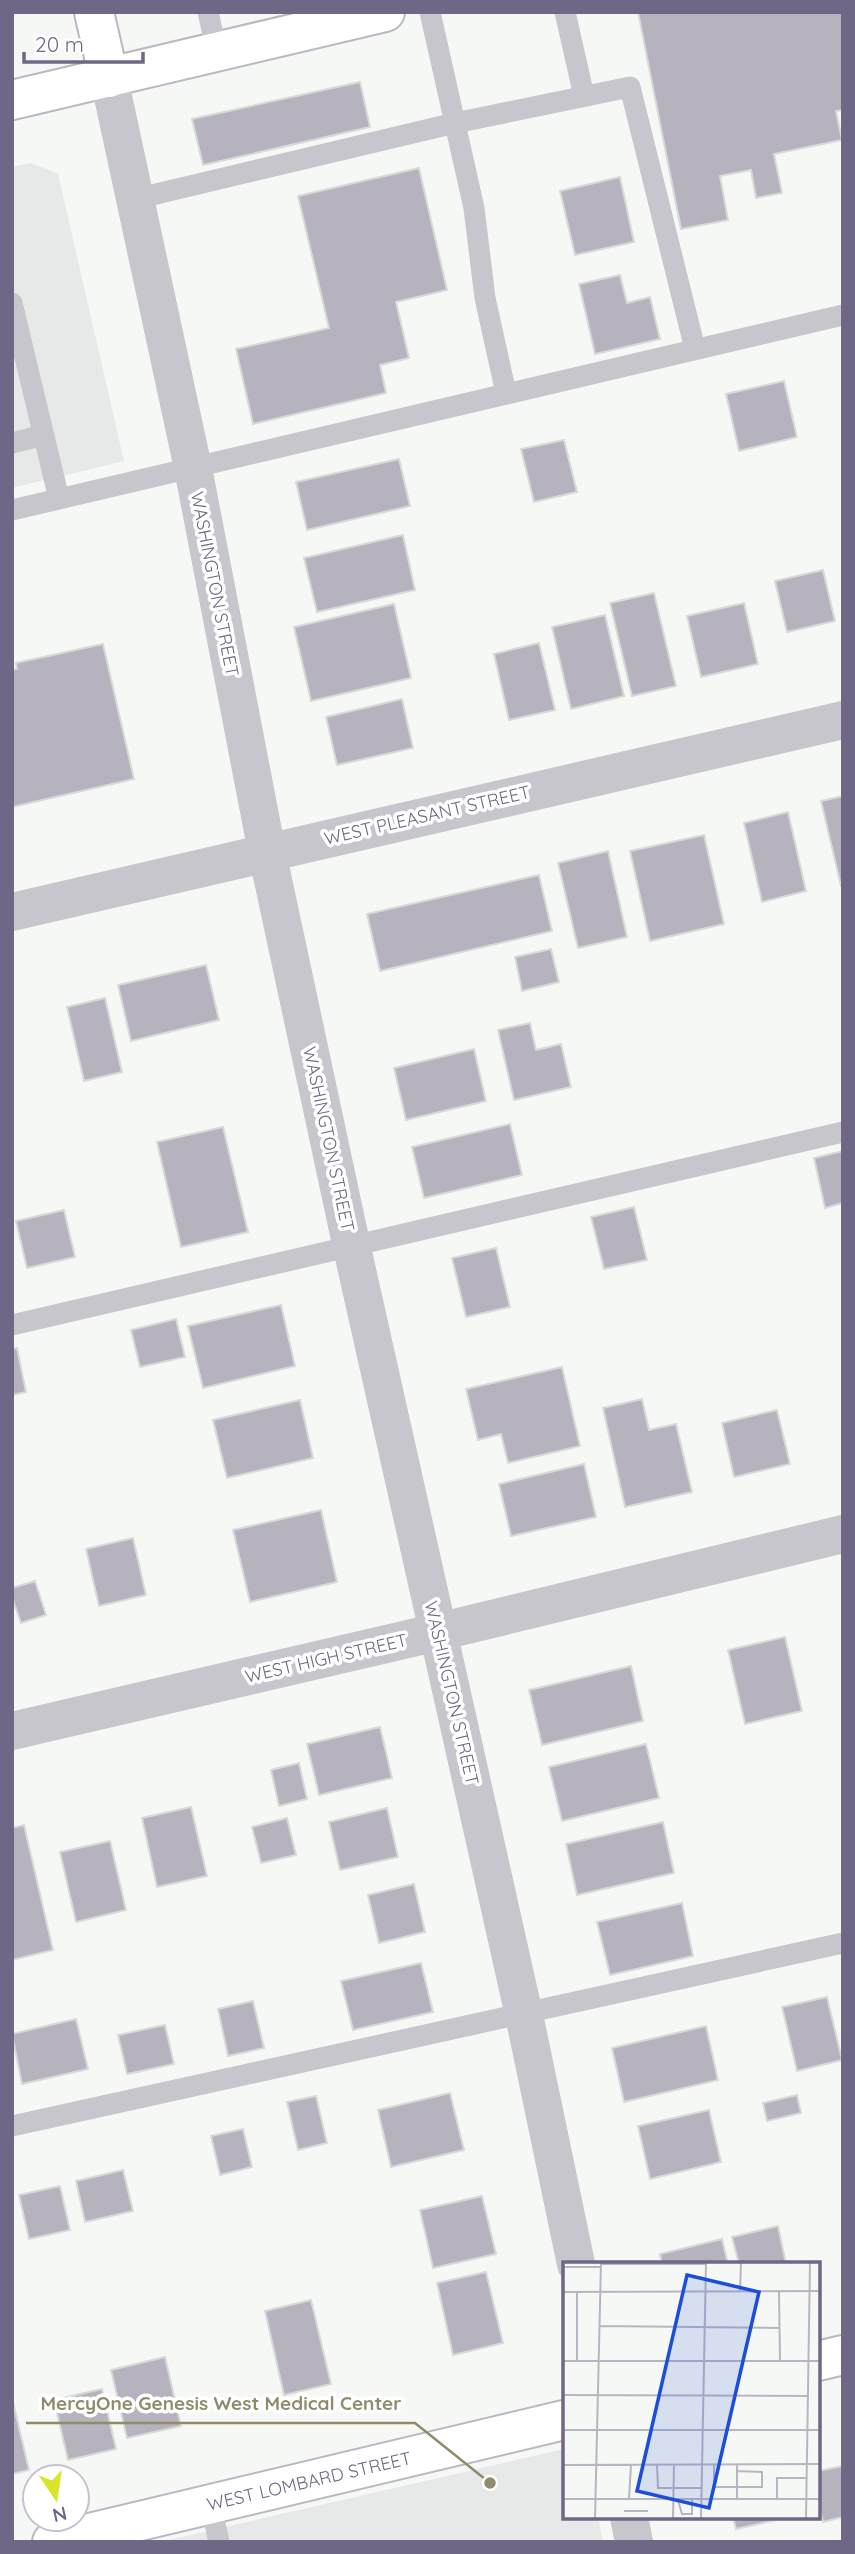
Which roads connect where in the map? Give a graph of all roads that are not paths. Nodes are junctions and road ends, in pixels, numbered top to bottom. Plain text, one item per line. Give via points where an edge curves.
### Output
1 (94, 12) edge
2 (208, 12) edge
3 (430, 12) edge
4 (565, 12) edge
5 (379, 13) edge
6 (217, 52) junction
7 (108, 78) junction
8 (584, 96) junction
9 (12, 100) edge
10 (455, 123) junction
11 (135, 199) junction
12 (12, 303) edge
13 (843, 315) edge
14 (695, 349) junction
15 (506, 393) junction
16 (44, 435) junction
17 (12, 443) edge
18 (193, 468) junction
19 (59, 499) junction
20 (12, 510) edge
21 (843, 720) edge
22 (267, 852) junction
23 (12, 912) edge
24 (843, 1132) edge
25 (352, 1248) junction
26 (12, 1325) edge
27 (843, 1534) edge
28 (438, 1632) junction
29 (12, 1731) edge
30 (843, 1943) edge
31 (524, 2015) junction
32 (12, 2126) edge
33 (576, 2262) edge
34 (843, 2356) edge
35 (820, 2361) edge
36 (563, 2420) edge
37 (211, 2505) junction
38 (629, 2519) edge
39 (52, 2542) edge
40 (219, 2542) edge
41 (634, 2542) edge

1 - 7 street, WASHINGTON STREET
2 - 6 lane
3 - 10 lane
4 - 8 lane
5 - 6 street
6 - 7 street
7 - 9 street
7 - 11 street, WASHINGTON STREET
8 - 10 lane
8 - 14 lane via 630,87
10 - 11 lane
10 - 15 lane
11 - 18 street, WASHINGTON STREET
12 - 16 lane
13 - 14 lane
14 - 15 lane
15 - 18 lane
16 - 17 lane
16 - 19 lane
18 - 19 lane
18 - 22 street, WASHINGTON STREET
19 - 20 lane
21 - 22 street, WEST PLEASANT STREET
22 - 23 street, WEST PLEASANT STREET
22 - 25 street, WASHINGTON STREET
24 - 25 lane
25 - 26 lane
25 - 28 street, WASHINGTON STREET
27 - 28 street, WEST HIGH STREET
28 - 29 street, WEST HIGH STREET
28 - 31 street, WASHINGTON STREET
30 - 31 lane
31 - 32 lane
31 - 33 street, WASHINGTON STREET
34 - 35 street
36 - 37 street, WEST LOMBARD STREET
37 - 39 street, WEST LOMBARD STREET
37 - 40 lane
38 - 41 street

